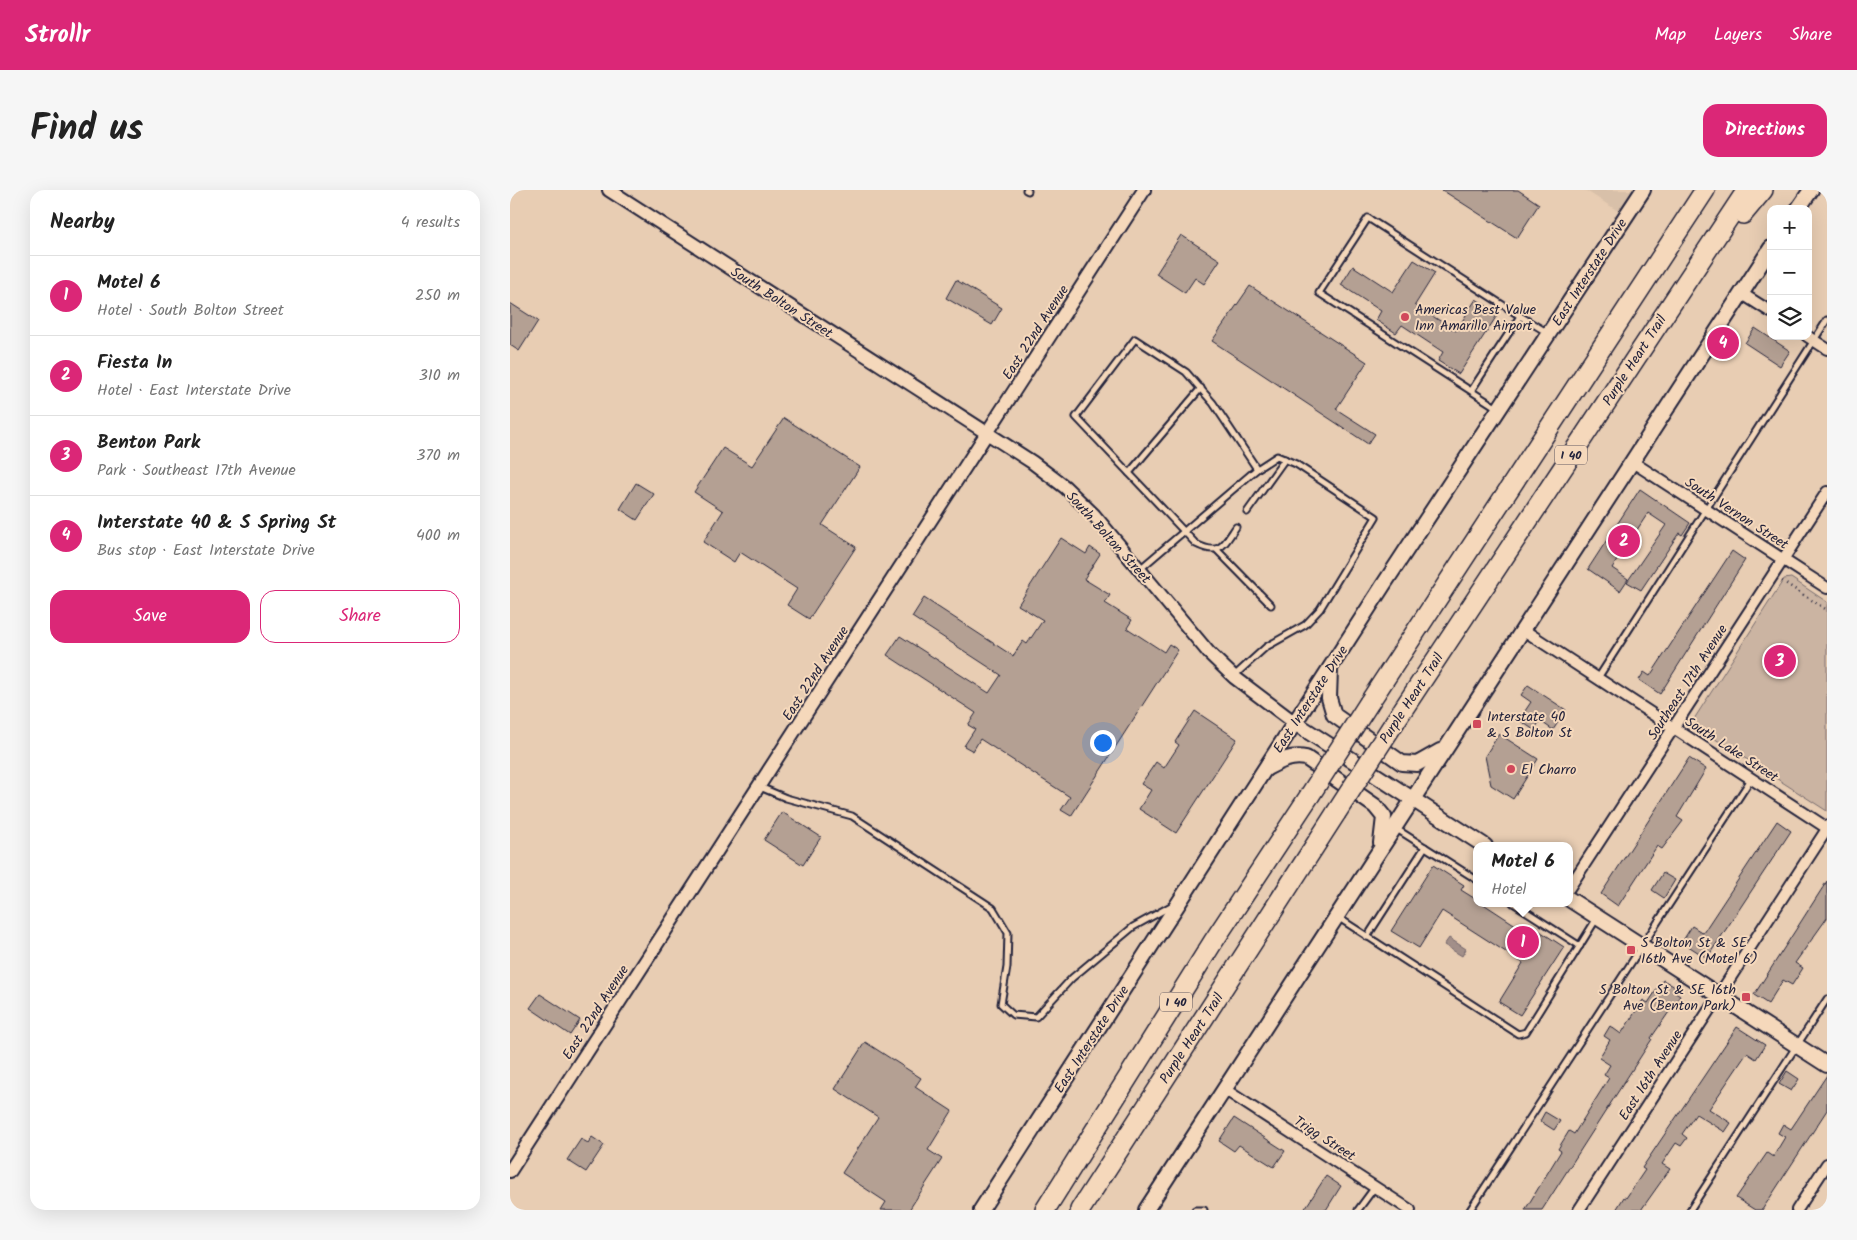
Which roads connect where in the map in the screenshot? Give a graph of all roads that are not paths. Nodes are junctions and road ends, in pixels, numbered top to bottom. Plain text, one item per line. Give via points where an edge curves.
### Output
1 (609, 190) edge
2 (1144, 190) edge
3 (1643, 190) edge
4 (1705, 190) edge
5 (1747, 190) edge
6 (1763, 190) edge
7 (1811, 190) edge
8 (1801, 205) edge
9 (1770, 250) edge
10 (1678, 292) junction
11 (1741, 293) junction
12 (1767, 309) edge
13 (1520, 316) junction
14 (1827, 320) edge
15 (1548, 334) junction
16 (1812, 337) edge
17 (1812, 339) edge
18 (1810, 340) edge
19 (1827, 349) edge
20 (1201, 388) junction
21 (1471, 391) junction
22 (1499, 409) junction
23 (987, 434) junction
24 (1285, 459) junction
25 (1631, 461) junction
26 (1257, 469) junction
27 (1129, 473) junction
28 (1827, 492) edge
29 (1707, 510) junction
30 (1247, 512) dead end
31 (1236, 527) dead end
32 (1184, 531) junction
33 (1217, 550) junction
34 (1783, 560) junction
35 (1140, 569) junction
36 (1827, 588) edge
37 (1271, 606) dead end
38 (1522, 629) junction
39 (1330, 669) junction
40 (1234, 677) junction
41 (1598, 678) junction
42 (1295, 723) junction
43 (1673, 728) junction
44 (1445, 748) junction
45 (1265, 770) junction
46 (1751, 778) junction
47 (759, 786) junction
48 (1412, 799) junction
49 (1394, 827) junction
50 (1827, 828) edge
51 (1479, 842) edge
52 (1381, 846) junction
53 (1425, 847) junction
54 (1473, 877) edge
55 (1573, 882) edge
56 (1180, 901) junction
57 (1573, 901) edge
58 (1519, 907) edge
59 (1336, 916) junction
60 (1598, 917) junction
61 (1367, 936) junction
62 (1641, 945) junction
63 (1580, 946) junction
64 (1718, 995) junction
65 (1827, 999) edge
66 (1797, 1046) junction
67 (1827, 1065) edge
68 (1224, 1089) junction
69 (1827, 1164) edge
70 (510, 1171) edge
71 (1375, 1187) junction
72 (981, 1210) edge
73 (1045, 1210) edge
74 (1080, 1210) edge
75 (1146, 1210) edge
76 (1194, 1210) edge
77 (1204, 1210) edge
78 (1358, 1210) edge
79 (1410, 1210) edge
80 (1470, 1210) edge
81 (1579, 1210) edge
82 (1690, 1210) edge
83 (1797, 1210) edge

1 - 23 street, South Bolton Street
2 - 23 street, East 22nd Avenue
3 - 15 main road, East Interstate Drive
4 - 73 highway, I 40, bridge via 1214,942
5 - 10 highway, Purple Heart Trail / I 40
6 - 10 highway
7 - 8 main road
9 - 11 main road
10 - 74 highway, Purple Heart Trail / I 40, bridge via 1396,720
11 - 12 street
11 - 25 main road
13 - 15 lane
13 - 21 lane
13 - 21 lane via 1368,218 1319,293
14 - 16 lane
15 - 22 main road, East Interstate Drive
17 - 19 street
18 - 29 lane
20 - 26 lane via 1214,402
20 - 27 lane
20 - 27 lane via 1186,372 1135,339 1076,417
21 - 22 lane
22 - 39 main road, East Interstate Drive
23 - 35 street, South Bolton Street via 1064,487 1094,515
23 - 47 street, East 22nd Avenue
24 - 26 lane via 1277,456
24 - 30 lane
24 - 40 lane via 1376,518 1320,609 1305,625 1266,647
25 - 29 street, South Vernon Street
25 - 38 main road
26 - 32 lane
27 - 32 lane
28 - 34 street, Southeast 17th Avenue
29 - 34 street, South Vernon Street
29 - 41 lane
31 - 33 lane
32 - 33 lane via 1196,544
32 - 35 lane
33 - 37 lane
34 - 36 street, South Vernon Street
34 - 43 street, Southeast 17th Avenue
35 - 40 street, South Bolton Street via 1209,653
38 - 41 street, South Lake Street
38 - 44 main road
39 - 42 main road, East Interstate Drive
39 - 44 main road via 1329,698 1334,715 1402,762 1417,764
40 - 42 street, South Bolton Street
41 - 43 street, South Lake Street
42 - 45 main road, East Interstate Drive
42 - 48 main road, South Bolton Street
43 - 46 street, South Lake Street
43 - 55 street, Southeast 17th Avenue
44 - 48 main road
45 - 52 main road via 1280,760 1296,756 1306,758 1375,806 1384,817
45 - 56 main road, East Interstate Drive
46 - 50 street, South Lake Street
46 - 62 lane
47 - 56 lane via 786,798 852,816 993,908 1008,933 1002,1004 1013,1015 1036,1017 1072,978 1133,927
47 - 70 street, East 22nd Avenue
48 - 49 main road
48 - 51 main road, South Bolton Street
49 - 52 main road
49 - 53 lane
50 - 64 street, East 16th Avenue
52 - 59 main road
53 - 54 lane
53 - 61 lane
56 - 72 main road, East Interstate Drive
57 - 60 main road
58 - 63 lane
59 - 61 lane
59 - 68 main road
60 - 62 main road
60 - 63 lane
61 - 63 lane via 1518,1034 1526,1032
62 - 64 main road
62 - 80 lane
64 - 66 main road
64 - 81 street, East 16th Avenue
65 - 66 lane
66 - 67 main road
66 - 82 lane
68 - 71 street, Trigg Street
68 - 75 main road
69 - 83 street
71 - 78 lane
71 - 79 street, Trigg Street
76 - 77 lane

